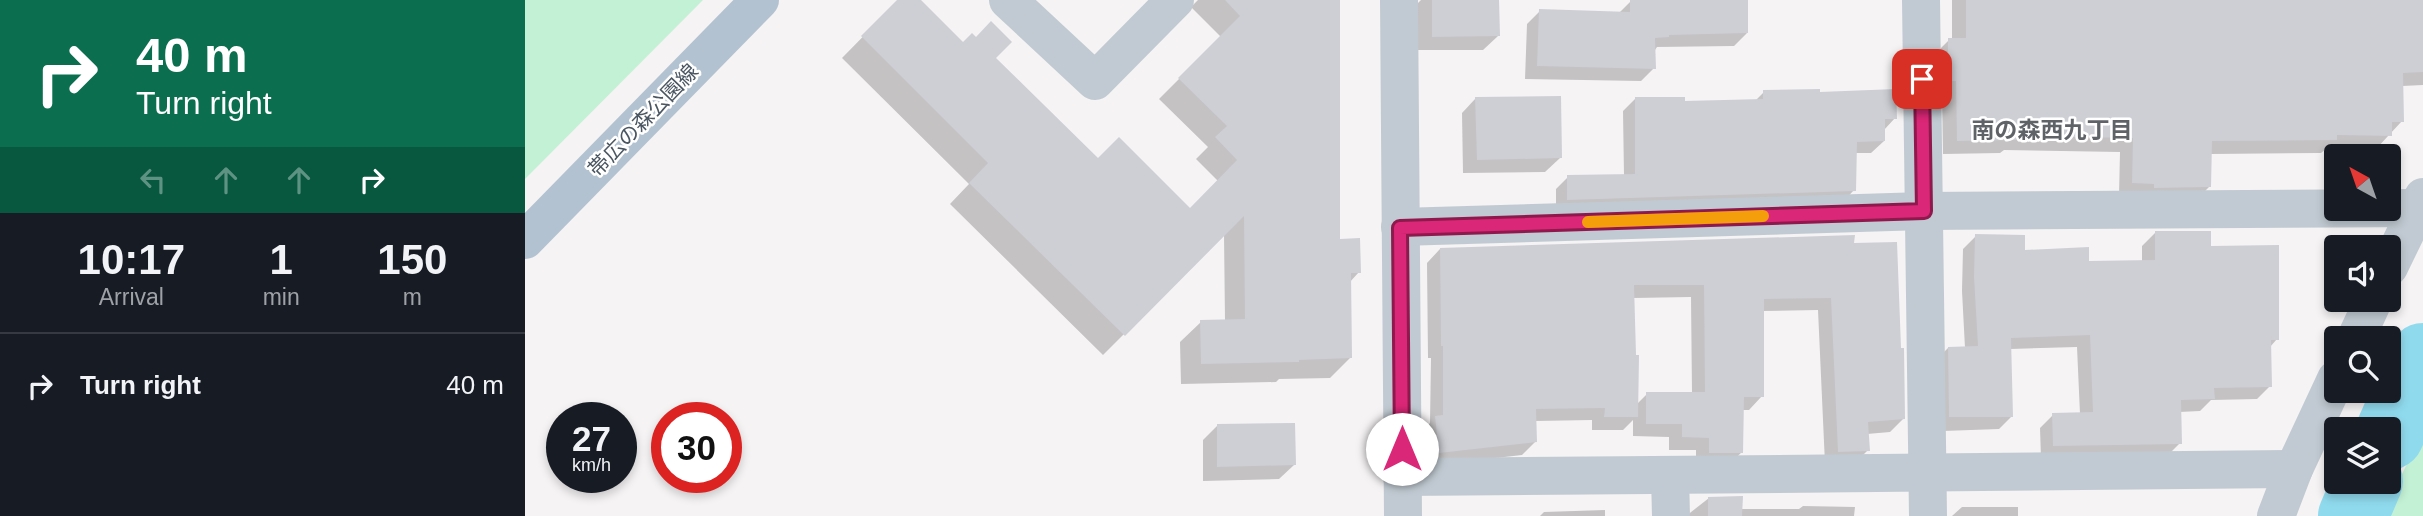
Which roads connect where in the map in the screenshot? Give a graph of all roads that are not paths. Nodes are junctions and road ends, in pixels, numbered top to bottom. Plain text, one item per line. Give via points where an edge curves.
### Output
1 (760, 0) edge
2 (1008, 0) edge
3 (1175, 0) edge
4 (1399, 0) edge
5 (1921, 0) edge
6 (2420, 202) edge
7 (1924, 211) junction
8 (1400, 228) junction
9 (525, 240) edge
10 (2401, 242) edge
11 (2325, 403) edge
12 (2294, 469) junction
13 (1927, 471) junction
14 (1670, 476) junction
15 (1402, 477) junction
16 (1403, 516) edge
17 (1671, 516) edge
18 (1928, 516) edge
19 (2276, 516) edge

1 - 9 main road, 帯広の森公園線
2 - 3 street via 1095,81
4 - 8 street
5 - 7 street
6 - 7 street
6 - 10 street
7 - 8 street
7 - 13 street
8 - 15 street
11 - 12 street
12 - 13 street
12 - 19 street
13 - 14 street
13 - 18 street
14 - 15 street
14 - 17 street
15 - 16 street

